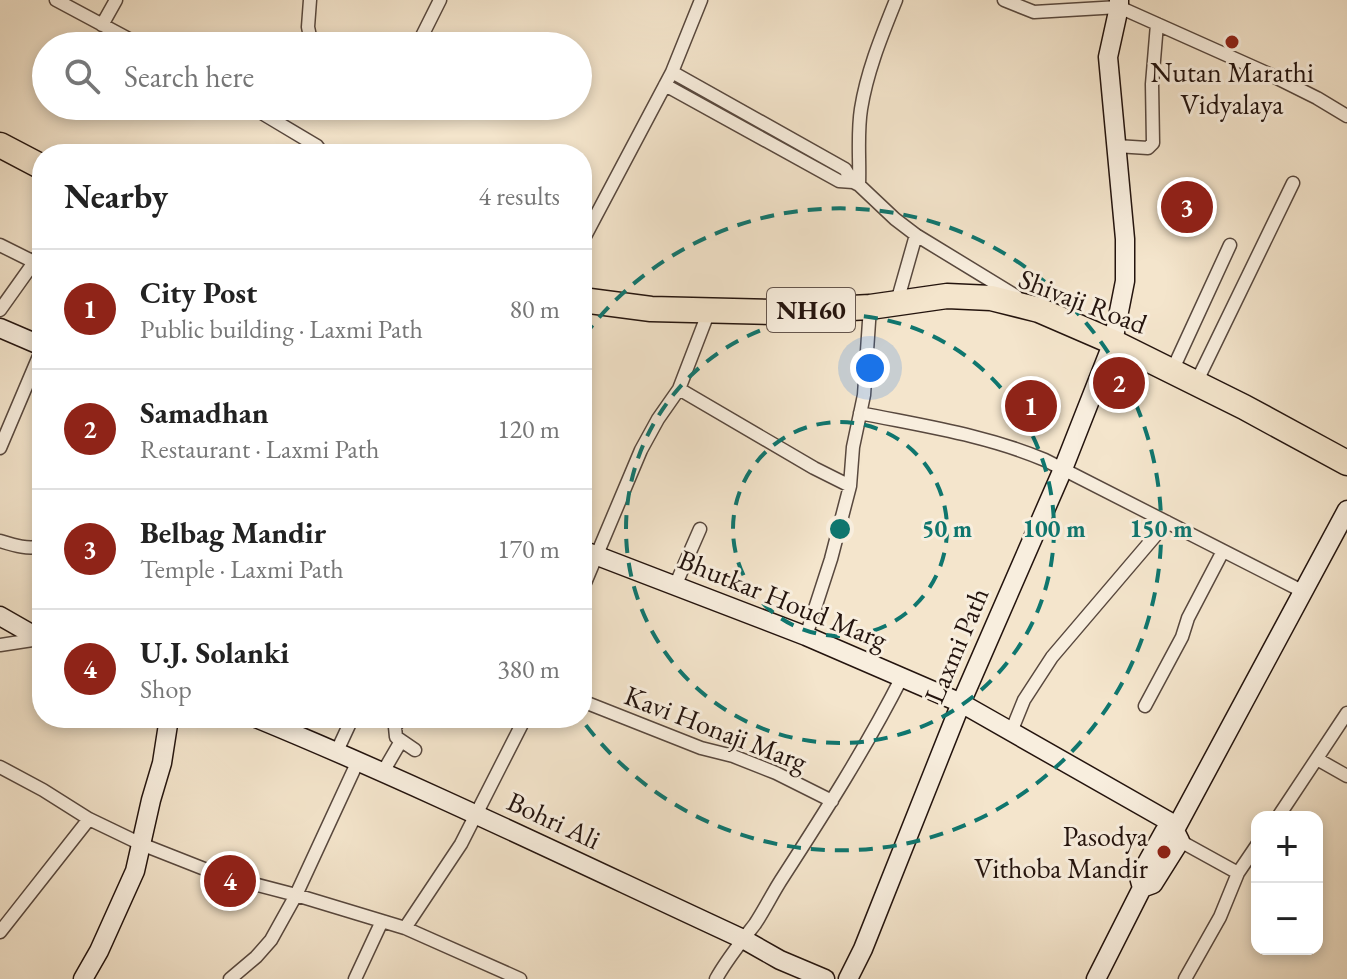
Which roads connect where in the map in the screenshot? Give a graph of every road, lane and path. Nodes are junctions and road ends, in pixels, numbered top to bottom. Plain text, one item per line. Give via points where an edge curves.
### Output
1 (56, 0) edge
2 (116, 0) edge
3 (310, 0) edge
4 (440, 0) edge
5 (701, 0) edge
6 (896, 0) edge
7 (1004, 0) edge
8 (1119, 4) edge
9 (1157, 24) junction
10 (102, 25) junction
11 (115, 32) edge
12 (309, 32) edge
13 (424, 32) edge
14 (672, 72) junction
15 (665, 85) junction
16 (1347, 116) edge
17 (273, 120) edge
18 (314, 144) edge
19 (0, 145) edge
20 (1116, 146) junction
21 (32, 162) edge
22 (1293, 183) dead end
23 (856, 184) junction
24 (592, 223) edge
25 (916, 235) junction
26 (0, 245) edge
27 (1230, 245) dead end
28 (32, 254) edge
29 (32, 265) edge
30 (592, 301) edge
31 (897, 302) junction
32 (870, 307) junction
33 (0, 310) edge
34 (1039, 310) junction
35 (709, 311) junction
36 (0, 328) edge
37 (1113, 342) junction
38 (32, 343) edge
39 (1172, 371) junction
40 (32, 372) edge
41 (1196, 383) junction
42 (679, 389) junction
43 (860, 413) junction
44 (0, 448) edge
45 (1347, 463) edge
46 (1063, 469) junction
47 (850, 486) junction
48 (1347, 510) edge
49 (1167, 522) junction
50 (700, 529) dead end
51 (0, 541) edge
52 (592, 546) edge
53 (32, 548) edge
54 (1223, 551) junction
55 (592, 553) edge
56 (675, 586) junction
57 (1304, 592) junction
58 (0, 616) edge
59 (32, 634) edge
60 (806, 636) junction
61 (32, 640) edge
62 (0, 645) edge
63 (902, 677) junction
64 (961, 703) junction
65 (592, 705) edge
66 (1145, 706) dead end
67 (1347, 713) edge
68 (167, 728) edge
69 (281, 728) edge
70 (348, 728) edge
71 (396, 728) edge
72 (520, 728) edge
73 (1011, 732) junction
74 (401, 741) junction
75 (415, 750) dead end
76 (337, 751) junction
77 (1317, 759) junction
78 (358, 761) junction
79 (0, 767) edge
80 (383, 772) junction
81 (1347, 776) edge
82 (832, 801) junction
83 (1282, 811) edge
84 (477, 815) junction
85 (89, 819) junction
86 (1178, 833) junction
87 (141, 844) junction
88 (1251, 854) edge
89 (1238, 873) junction
90 (296, 895) junction
91 (382, 921) junction
92 (405, 928) junction
93 (0, 932) edge
94 (743, 939) junction
95 (83, 979) edge
96 (230, 979) edge
97 (355, 979) edge
98 (520, 979) edge
99 (716, 979) edge
100 (825, 979) edge
101 (848, 979) edge
102 (1096, 979) edge
103 (1185, 979) edge

1 - 10 street
2 - 10 street
3 - 12 street
4 - 13 street
5 - 14 street
6 - 23 street via 863,97
7 - 8 street via 1034,12
8 - 9 street
8 - 20 street, Laxmi Path via 1108,57
9 - 16 street
9 - 20 street via 1153,143 1148,148
10 - 11 street
14 - 15 street
14 - 23 street via 845,169
15 - 23 street via 839,181
15 - 24 street
17 - 18 street
19 - 21 highway
20 - 37 street, Laxmi Path via 1125,281
22 - 41 street
23 - 25 street
25 - 31 street
25 - 34 street
26 - 28 street
27 - 39 street
29 - 33 street
30 - 35 highway, Shivaji Road / NH60
31 - 32 highway, Shivaji Road / NH60
31 - 34 highway, Shivaji Road / NH60 via 991,298
32 - 35 highway, Shivaji Road / NH60
32 - 43 street
34 - 37 highway, Shivaji Road / NH60
35 - 42 street
36 - 38 street
37 - 39 highway, Shivaji Road / NH60
37 - 46 street, Laxmi Path
39 - 41 highway, Shivaji Road / NH60
40 - 44 street
41 - 45 highway, Shivaji Road / NH60
42 - 47 street
42 - 52 street
43 - 46 street via 987,439
43 - 47 street
46 - 49 street
46 - 64 street, Laxmi Path
47 - 60 street
48 - 57 street
49 - 54 street
49 - 73 street via 1052,657
50 - 56 street
51 - 53 street
54 - 57 street
54 - 66 street
55 - 56 street, Bhutkar Houd Marg
56 - 60 street, Bhutkar Houd Marg
57 - 86 street
58 - 59 street
60 - 63 street, Bhutkar Houd Marg
61 - 62 street
63 - 64 street, Bhutkar Houd Marg
63 - 82 street
64 - 73 street, Bhutkar Houd Marg
64 - 101 street, Laxmi Path
65 - 82 street, Kavi Honaji Marg via 747,761
67 - 77 street
68 - 87 street
69 - 76 street, Bohri Ali
70 - 76 street
71 - 74 street
72 - 84 street
73 - 86 street, Bhutkar Houd Marg
74 - 75 street
74 - 80 street
76 - 78 street, Bohri Ali
77 - 81 street
77 - 83 street
78 - 80 street, Bohri Ali
78 - 90 street
79 - 85 street
80 - 84 street, Bohri Ali
82 - 94 street
84 - 92 street
84 - 94 street, Bohri Ali
85 - 87 street
85 - 93 street
86 - 89 street
86 - 102 street via 1164,832
87 - 90 street via 207,870
87 - 95 street via 135,871
88 - 89 street
89 - 103 street
90 - 91 street
90 - 96 street via 271,940
91 - 92 street
91 - 97 street
92 - 98 street
94 - 99 street
94 - 100 street, Bohri Ali

